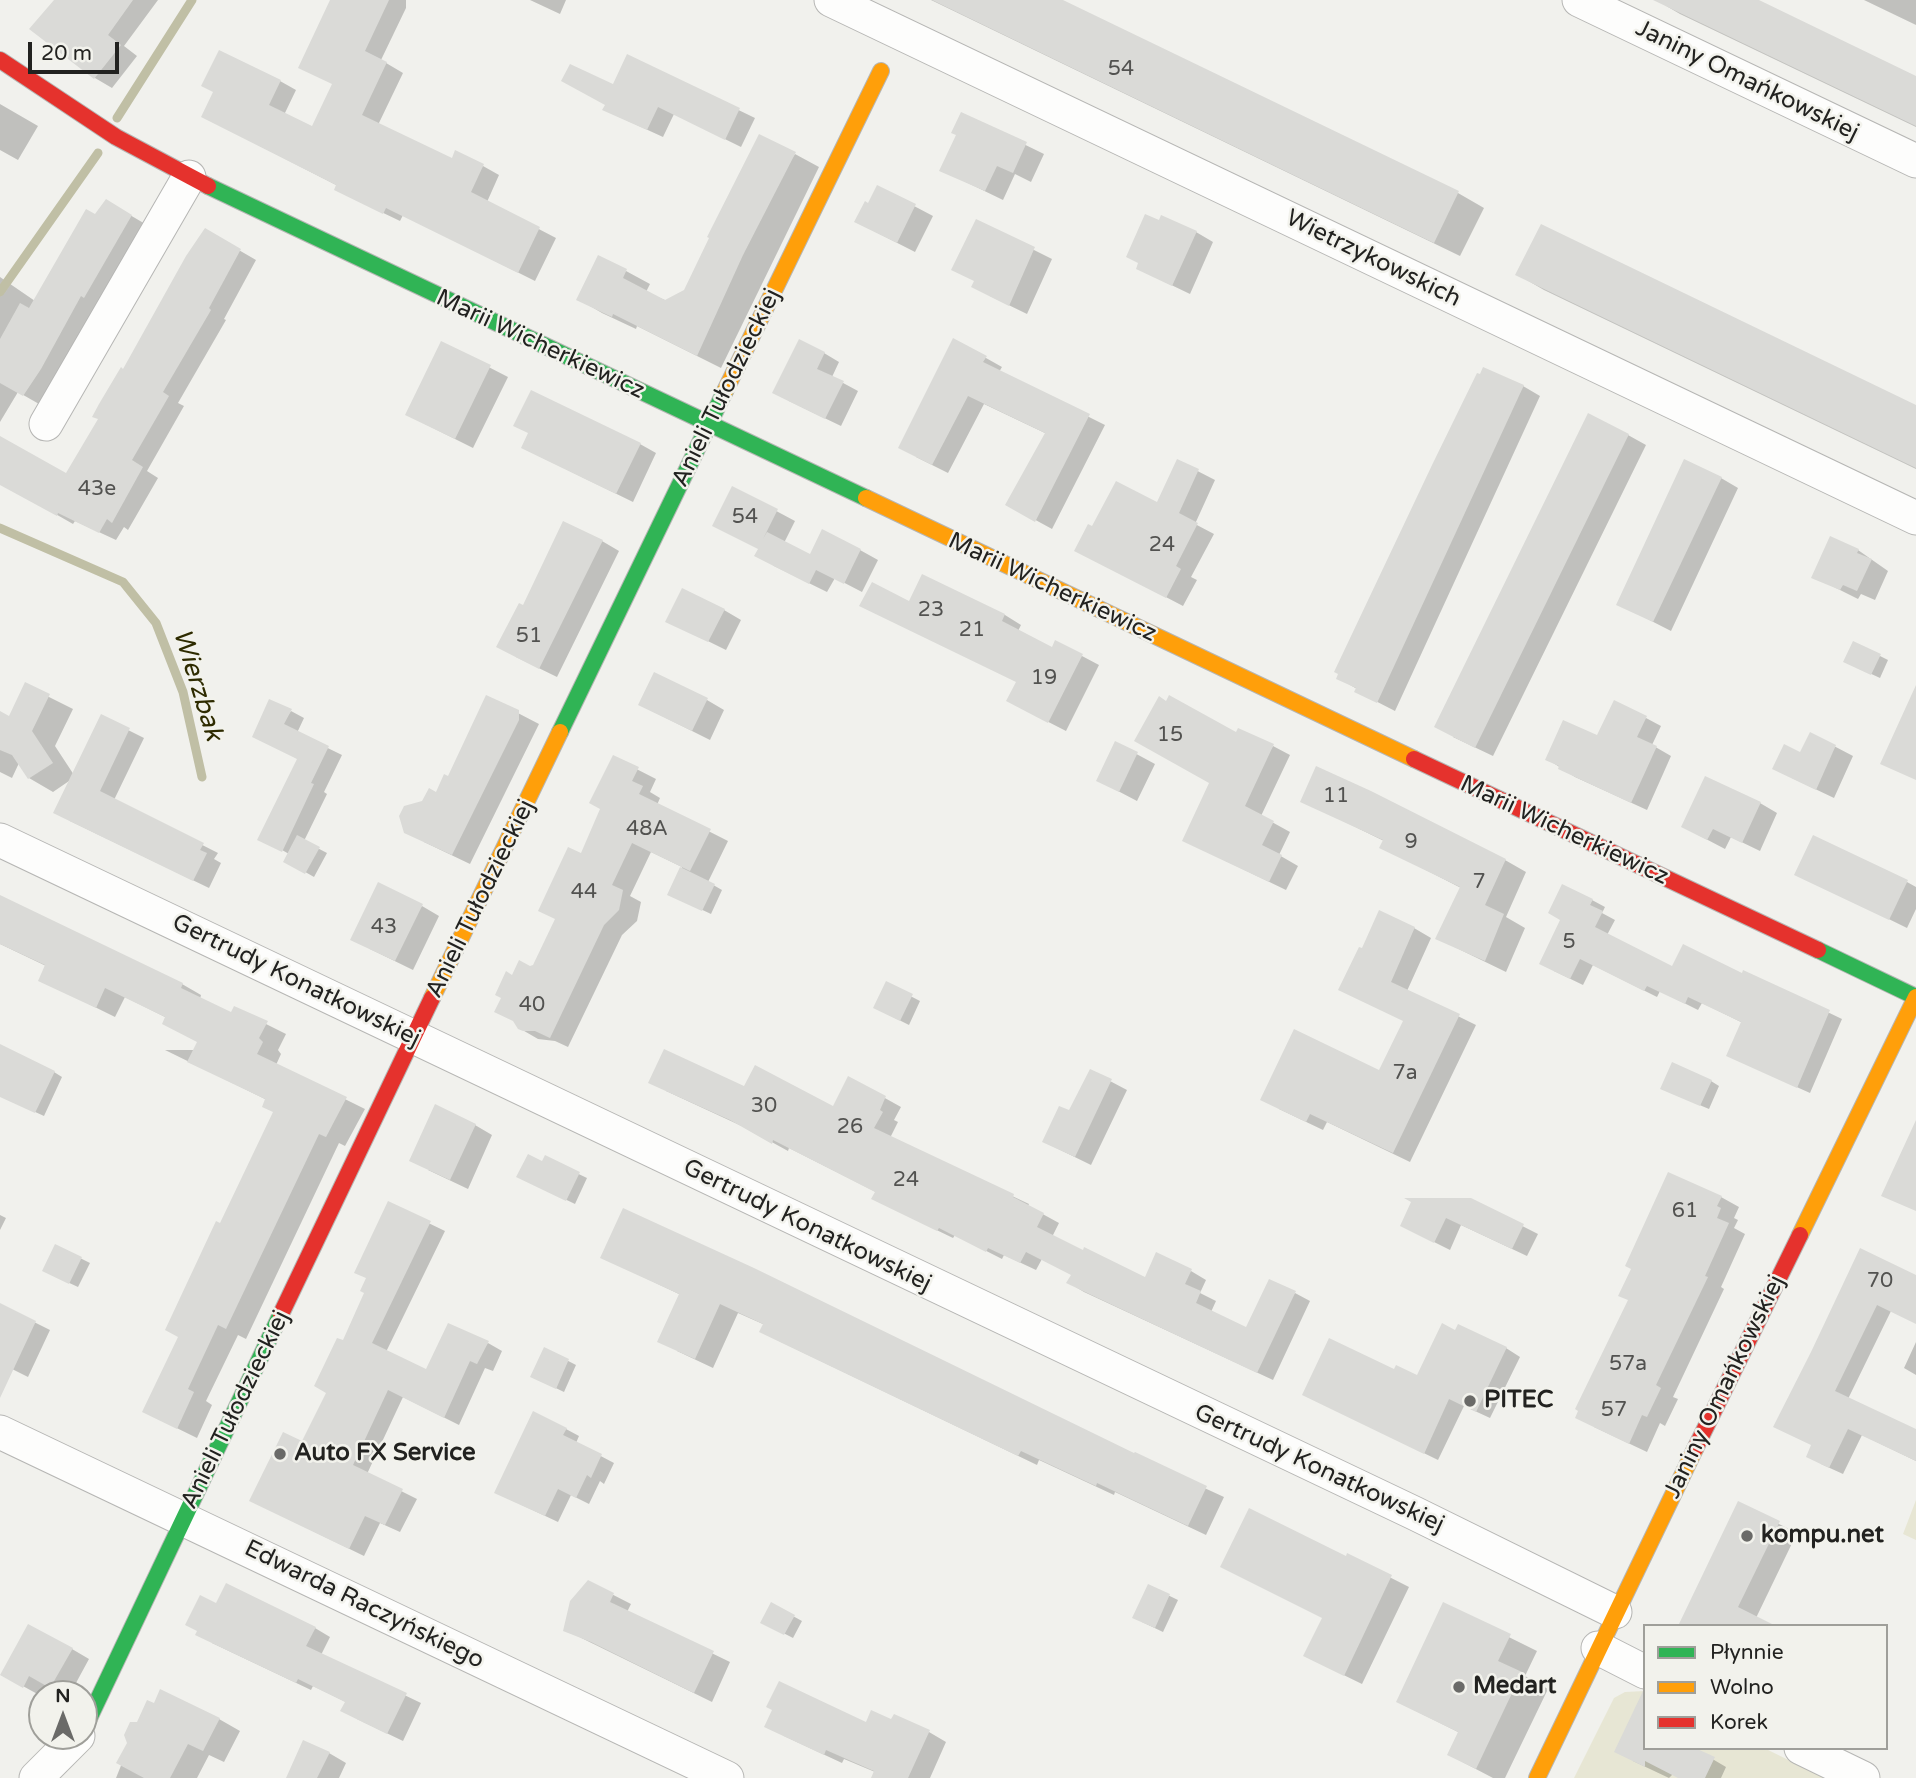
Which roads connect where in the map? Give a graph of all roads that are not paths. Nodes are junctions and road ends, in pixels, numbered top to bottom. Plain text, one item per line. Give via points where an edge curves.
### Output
1 (831, 0) edge
2 (1588, 2) edge
3 (0, 60) edge
4 (881, 71) dead end
5 (1916, 161) edge
6 (189, 177) junction
7 (46, 424) dead end
8 (708, 425) junction
9 (1916, 518) edge
10 (0, 839) edge
11 (1916, 997) edge
12 (415, 1038) junction
13 (0, 1432) edge
14 (184, 1519) junction
15 (1615, 1612) junction
16 (1598, 1648) junction
17 (1643, 1671) edge
18 (98, 1703) edge
19 (64, 1750) edge
20 (1805, 1750) edge
21 (36, 1778) edge
22 (727, 1778) edge
23 (1536, 1778) edge
24 (1863, 1778) edge

1 - 9 street, Wietrzykowskich
2 - 5 street, Janiny Omańkowskiej
3 - 6 street, Marii Wicherkiewicz via 64,105
4 - 8 street, Anieli Tułodzieckiej
6 - 7 street
6 - 8 street, Marii Wicherkiewicz
8 - 11 street, Marii Wicherkiewicz
8 - 12 street, Anieli Tułodzieckiej
10 - 12 street, Gertrudy Konatkowskiej
11 - 15 street, Janiny Omańkowskiej
12 - 14 street, Anieli Tułodzieckiej
12 - 15 street, Gertrudy Konatkowskiej
13 - 14 street, Edwarda Raczyńskiego
14 - 18 street, Anieli Tułodzieckiej
14 - 22 street, Edwarda Raczyńskiego
15 - 16 street, Janiny Omańkowskiej
16 - 17 street
16 - 23 street, Janiny Omańkowskiej
19 - 21 street
20 - 24 street

